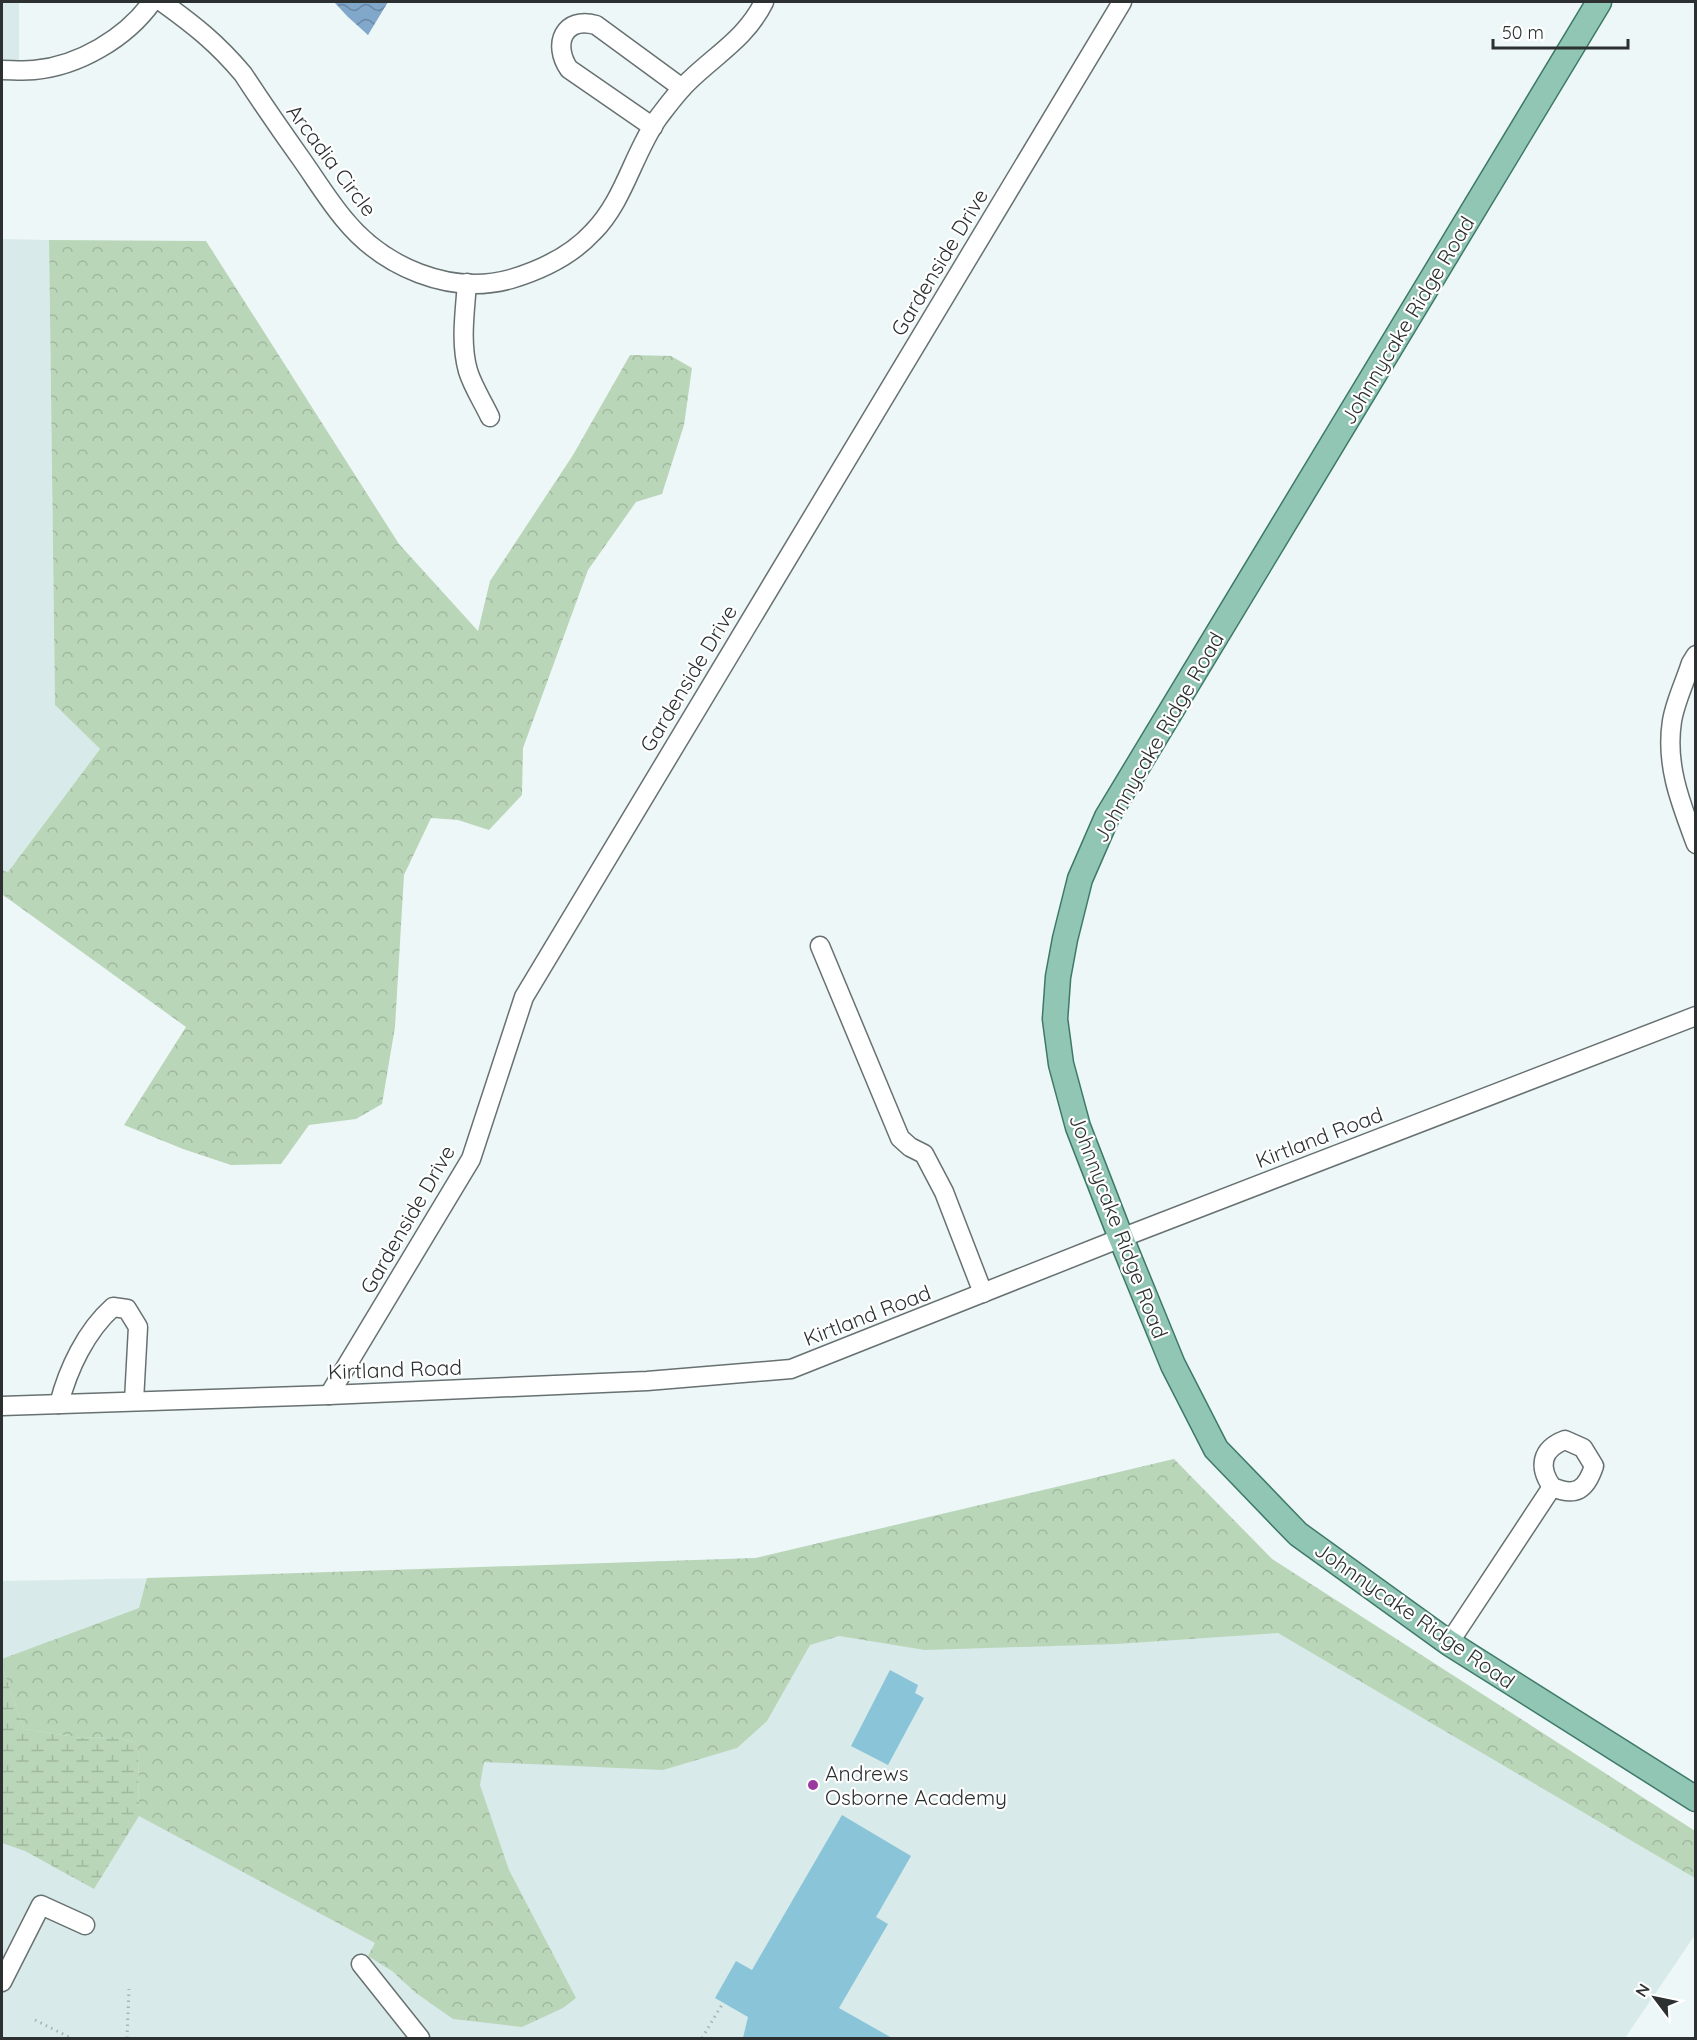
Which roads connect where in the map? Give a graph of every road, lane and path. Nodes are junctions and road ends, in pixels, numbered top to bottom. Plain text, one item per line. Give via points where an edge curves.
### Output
1 (152, 2) edge
2 (162, 2) edge
3 (764, 2) edge
4 (1122, 2) edge
5 (1599, 2) edge
6 (2, 70) edge
7 (682, 88) junction
8 (653, 128) junction
9 (467, 283) junction
10 (490, 417) dead end
11 (1695, 656) edge
12 (1695, 844) edge
13 (820, 945) dead end
14 (1695, 1016) edge
15 (1121, 1238) junction
16 (983, 1293) junction
17 (329, 1395) junction
18 (134, 1401) junction
19 (59, 1404) junction
20 (2, 1406) edge
21 (1551, 1487) dead end
22 (1449, 1643) junction
23 (1695, 1799) edge
24 (85, 1925) dead end
25 (361, 1964) dead end
26 (2, 1982) edge
27 (129, 1989) dead end
28 (723, 2002) dead end
29 (35, 2020) dead end
30 (71, 2038) edge
31 (127, 2038) edge
32 (420, 2038) edge
33 (702, 2038) edge

1 - 6 street via 131,25 96,50 55,66
2 - 9 street, Arcadia Circle via 212,39 228,56 345,220 368,243 395,263 427,277
3 - 7 street, Arcadia Circle via 750,27
4 - 17 street, Gardenside Drive via 524,997 471,1159
5 - 15 main road, Johnnycake Ridge Road via 1107,817 1080,879 1058,977 1055,1019 1061,1064 1078,1127
7 - 8 street, Arcadia Circle
7 - 8 street via 596,25 585,22 569,28 560,49 569,69
8 - 9 street, Arcadia Circle via 606,217 576,248 529,273 497,283
9 - 10 street via 465,357 473,385
11 - 12 street via 1672,719 1669,756
13 - 16 street via 900,1138 924,1154 944,1192
14 - 15 street, Kirtland Road
15 - 16 street, Kirtland Road
15 - 22 main road, Johnnycake Ridge Road via 1173,1365 1216,1449 1298,1534
16 - 17 street, Kirtland Road via 791,1369 647,1381
17 - 18 street, Kirtland Road
18 - 19 street, Kirtland Road
18 - 19 street via 138,1327 127,1309 113,1307 99,1319 83,1345
19 - 20 street, Kirtland Road
21 - 22 street
22 - 23 main road, Johnnycake Ridge Road
24 - 26 street via 41,1905
25 - 32 street
27 - 31 path
28 - 33 path
29 - 30 path

